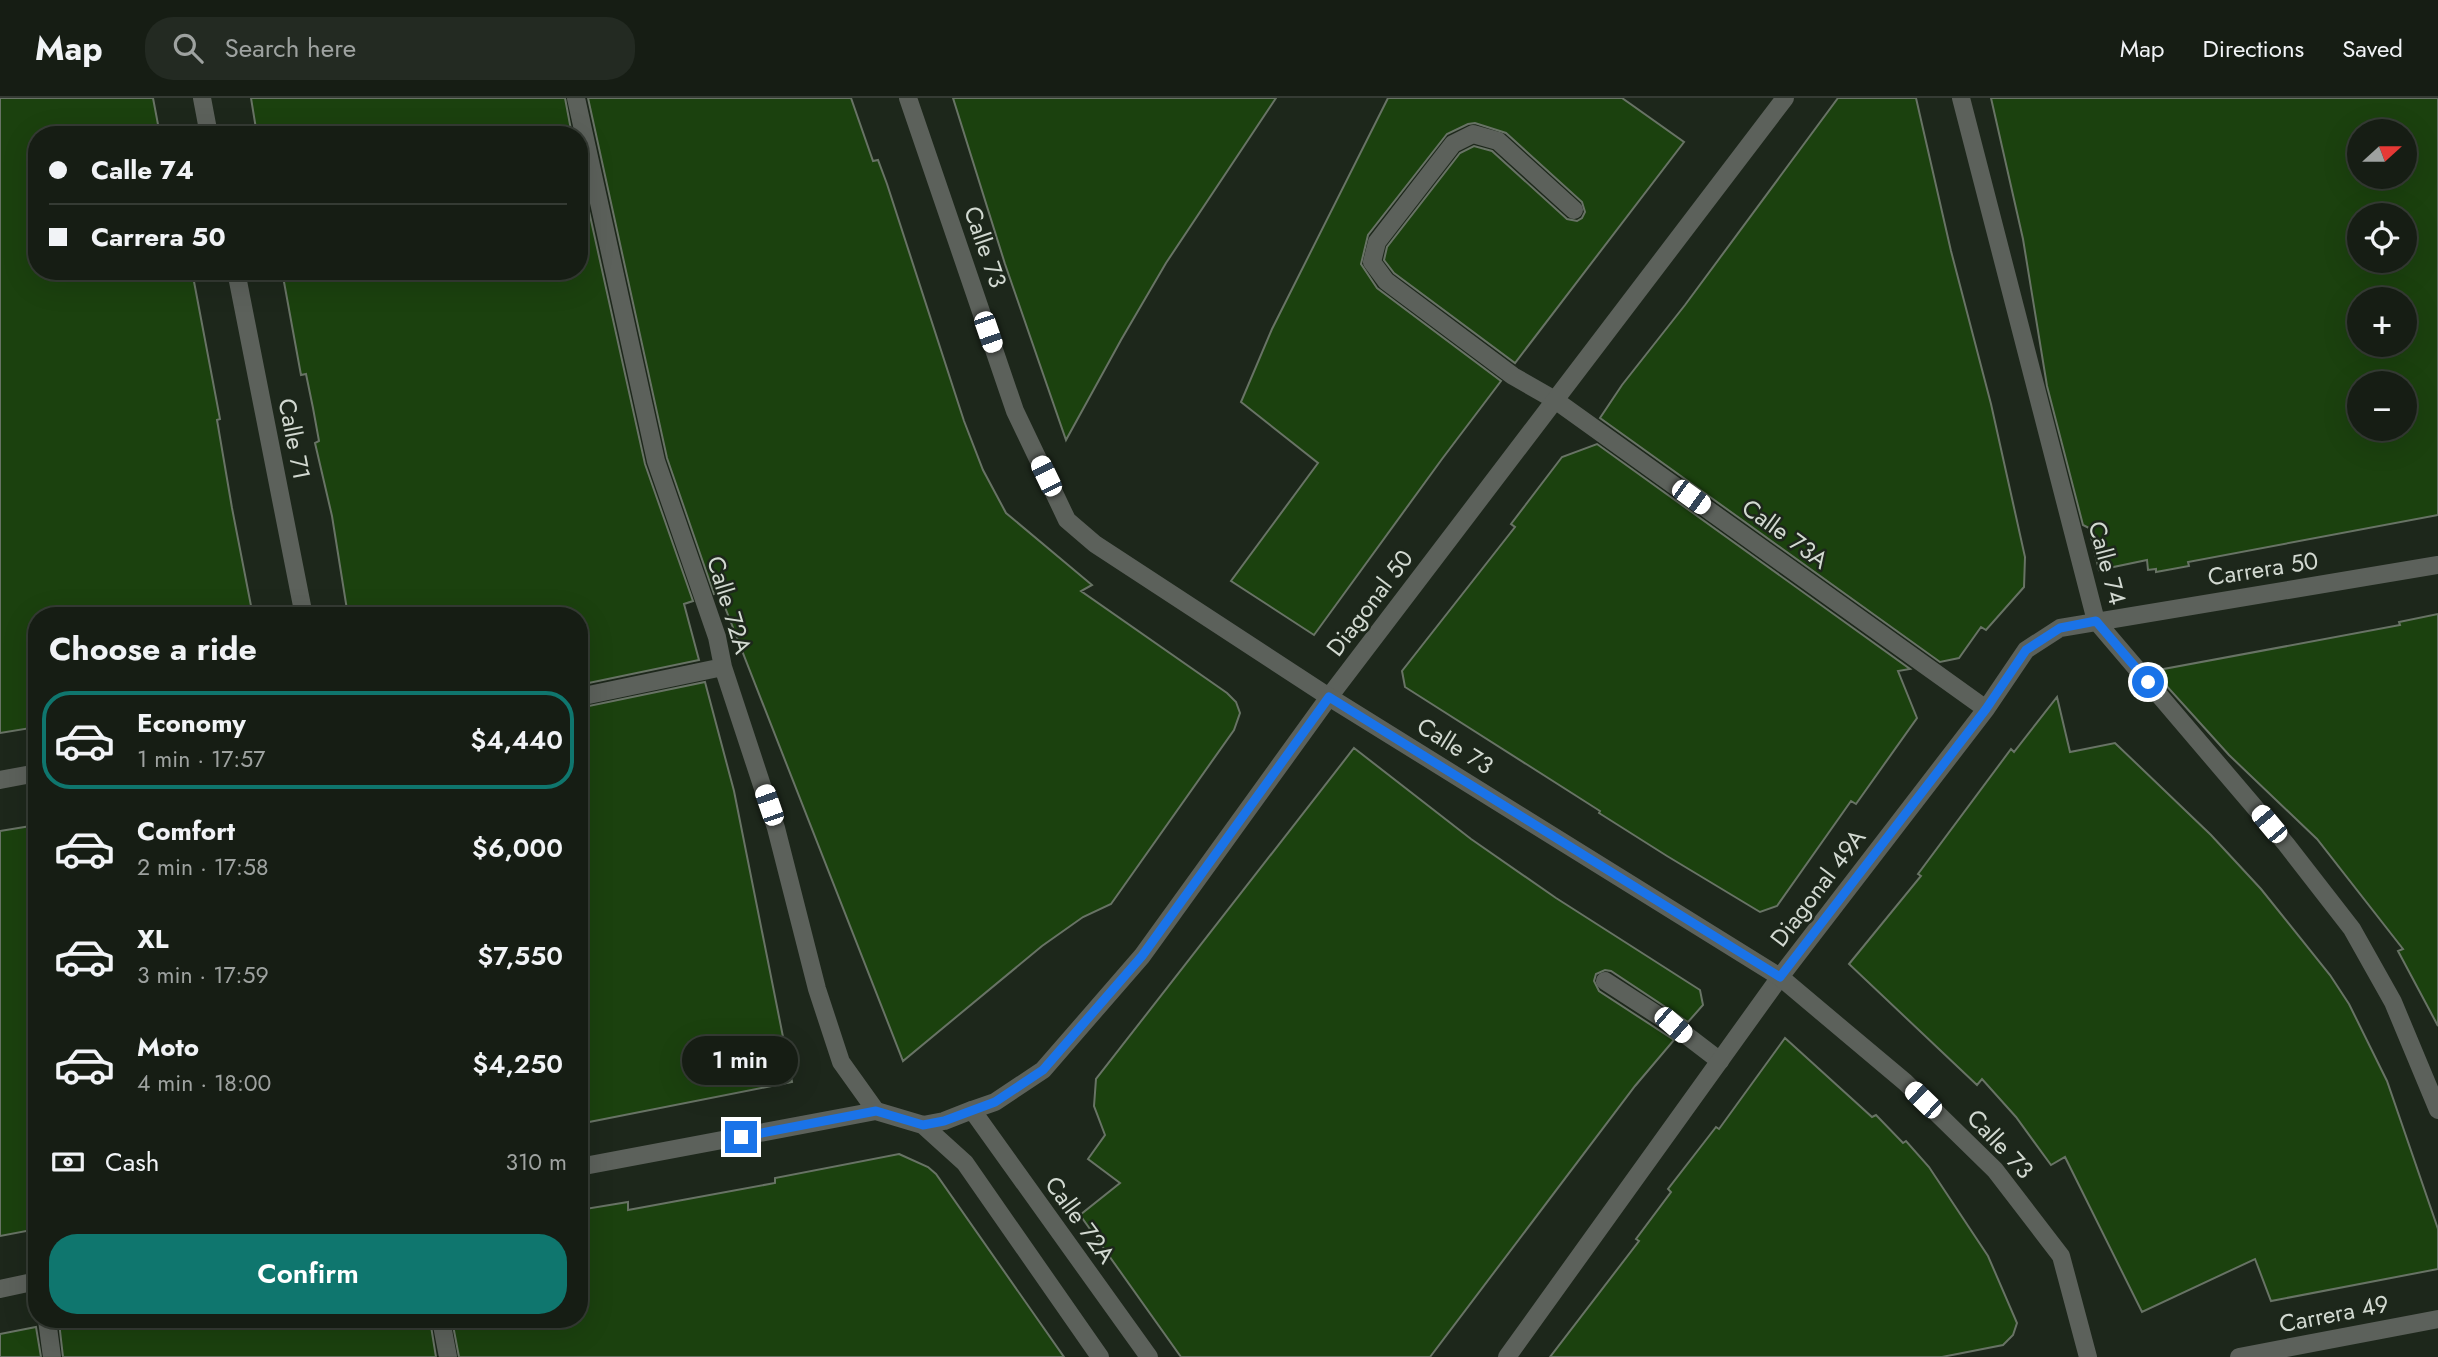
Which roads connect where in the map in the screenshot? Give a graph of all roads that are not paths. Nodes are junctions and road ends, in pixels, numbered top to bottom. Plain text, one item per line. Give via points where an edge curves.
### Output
1 (202, 98) edge
2 (576, 98) edge
3 (908, 98) edge
4 (1785, 98) edge
5 (1961, 98) edge
6 (207, 126) edge
7 (582, 126) edge
8 (588, 152) edge
9 (1574, 210) dead end
10 (238, 280) edge
11 (1555, 400) junction
12 (2438, 565) edge
13 (302, 607) edge
14 (2096, 621) junction
15 (723, 667) junction
16 (588, 695) edge
17 (1329, 697) junction
18 (1986, 709) junction
19 (28, 775) edge
20 (0, 780) edge
21 (1780, 977) junction
22 (1605, 981) dead end
23 (1720, 1061) junction
24 (972, 1110) junction
25 (2438, 1110) edge
26 (876, 1111) junction
27 (923, 1125) junction
28 (588, 1165) edge
29 (28, 1283) edge
30 (0, 1289) edge
31 (2438, 1319) edge
32 (48, 1328) edge
33 (443, 1328) edge
34 (2291, 1352) edge
35 (52, 1357) edge
36 (448, 1357) edge
37 (1100, 1357) edge
38 (1149, 1357) edge
39 (1507, 1357) edge
40 (2088, 1357) edge
41 (2239, 1357) edge

1 - 6 street
2 - 7 street, Calle 72A
3 - 17 street, Calle 73 via 1015,411 1067,520 1095,544
4 - 11 street, Diagonal 50
5 - 14 street, Calle 74
8 - 15 street, Calle 72A via 656,461
9 - 11 street, Calle 73A via 1498,142 1473,134 1453,144 1377,242 1372,262 1396,289 1513,376
10 - 13 street, Calle 71
11 - 17 street, Diagonal 50
11 - 18 street, Calle 73A
12 - 14 street, Carrera 50
14 - 18 street, Diagonal 49A via 2060,628 2026,650
14 - 25 street, Calle 74 via 2286,844 2352,929 2393,1002
15 - 16 street
15 - 26 street, Calle 72A via 776,828 817,989 841,1062
17 - 21 street, Calle 73
17 - 24 street, Diagonal 50 via 1142,956 1070,1042 1027,1082
18 - 21 street, Diagonal 49A
19 - 20 street
21 - 23 street, Diagonal 49A
21 - 40 street, Calle 73 via 1905,1082 1995,1170 2061,1256
22 - 23 street
23 - 39 street, Diagonal 49A
24 - 27 street
24 - 38 street, Calle 72A
26 - 27 street
26 - 28 street
27 - 37 street via 965,1163
29 - 30 street
31 - 34 street, Carrera 49
32 - 35 street
33 - 36 street
34 - 41 street, Carrera 49

